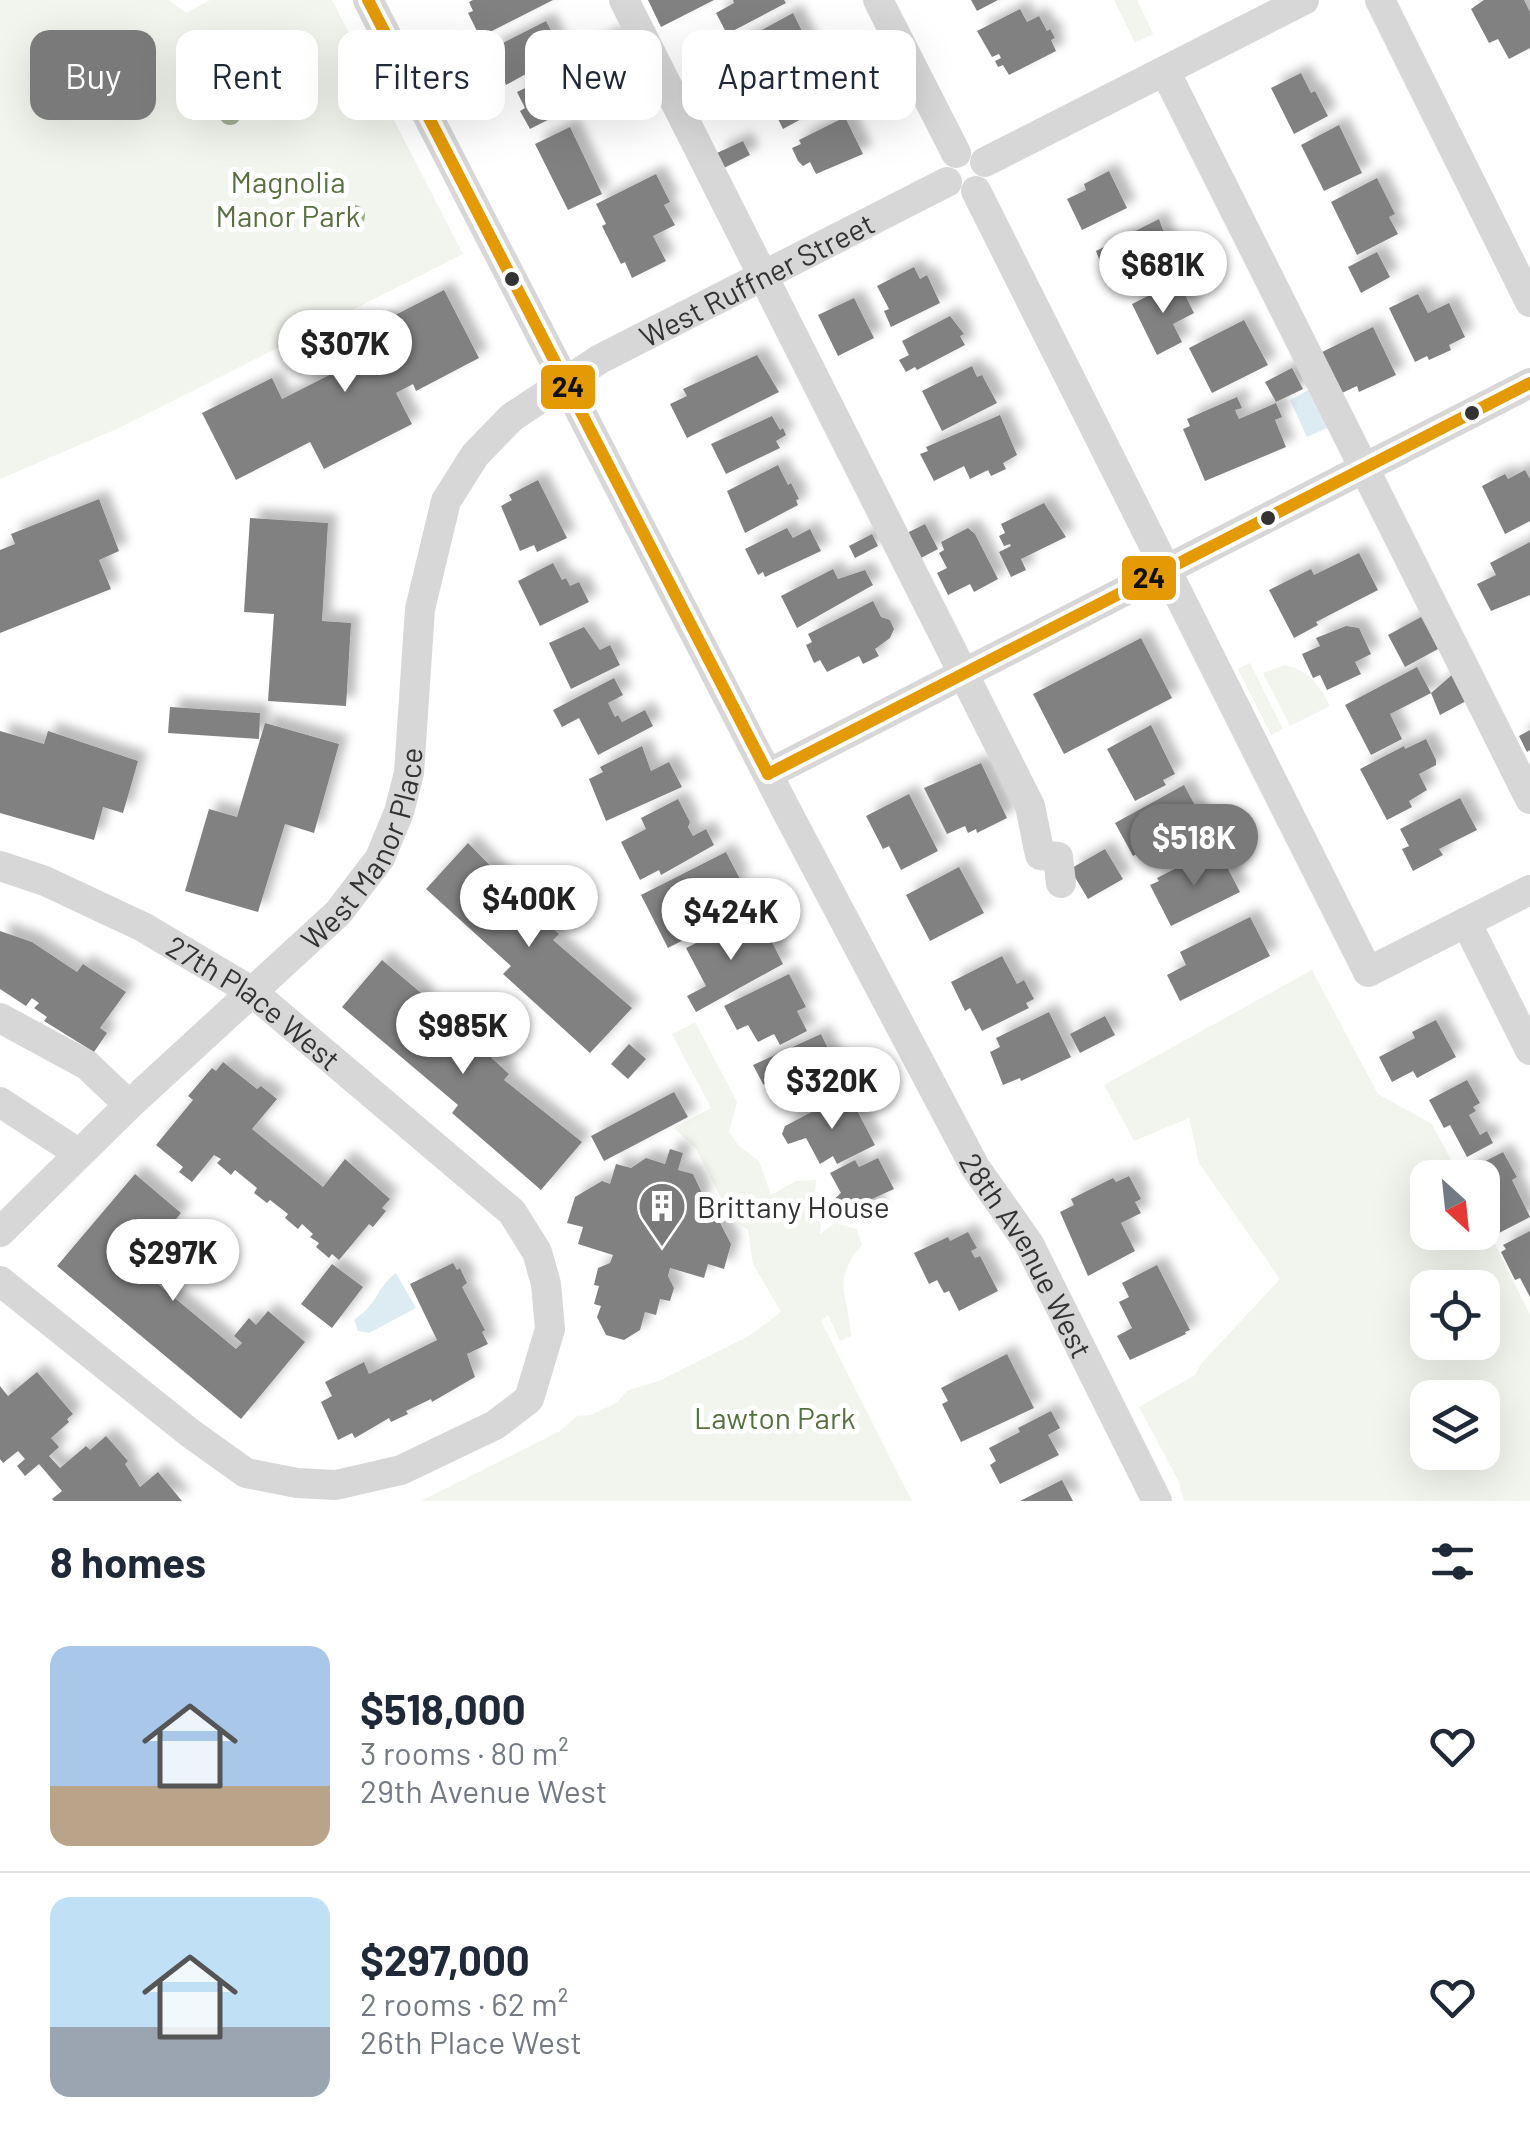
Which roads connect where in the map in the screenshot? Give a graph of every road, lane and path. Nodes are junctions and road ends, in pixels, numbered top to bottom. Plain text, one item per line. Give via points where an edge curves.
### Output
1 (368, 0) edge
2 (624, 0) edge
3 (878, 0) edge
4 (1304, 0) edge
5 (1380, 0) edge
6 (1165, 70) junction
7 (985, 162) junction
8 (951, 168) junction
9 (976, 191) junction
10 (764, 274) junction
11 (1530, 302) edge
12 (566, 382) junction
13 (1530, 382) edge
14 (1363, 469) junction
15 (1166, 569) junction
16 (963, 674) junction
17 (768, 774) junction
18 (1530, 800) edge
19 (0, 866) edge
20 (1061, 883) dead end
21 (1530, 890) edge
22 (1466, 922) junction
23 (251, 992) junction
24 (0, 1018) edge
25 (1530, 1050) edge
26 (0, 1102) edge
27 (129, 1105) junction
28 (78, 1154) junction
29 (0, 1232) edge
30 (0, 1281) edge
31 (1158, 1501) edge

1 - 12 street, 28th Avenue West
2 - 10 street
3 - 8 street
4 - 6 street
5 - 11 street
6 - 7 street
6 - 14 street
7 - 8 street via 972,151
7 - 9 street via 987,178
8 - 9 street via 957,192
8 - 10 street, West Ruffner Street
9 - 15 street
10 - 12 street, West Ruffner Street
10 - 16 street
12 - 17 street, 28th Avenue West
12 - 23 street, West Manor Place via 512,417 446,500 420,610 409,773 380,858 338,914
13 - 14 street
14 - 15 street
14 - 18 street
15 - 16 street
15 - 22 street via 1368,972
16 - 17 street
16 - 20 street via 1030,806 1040,855 1058,857
17 - 31 street, 28th Avenue West via 974,1168 1029,1244
19 - 23 street, 27th Place West via 143,928
21 - 22 street
22 - 25 street
23 - 27 street, West Manor Place
23 - 30 street, 27th Place West via 512,1212 537,1252 546,1284 550,1329 529,1399 495,1425 401,1470 336,1485 246,1473
24 - 27 street via 86,1064
26 - 28 street
27 - 28 street, West Manor Place
28 - 29 street, West Manor Place

